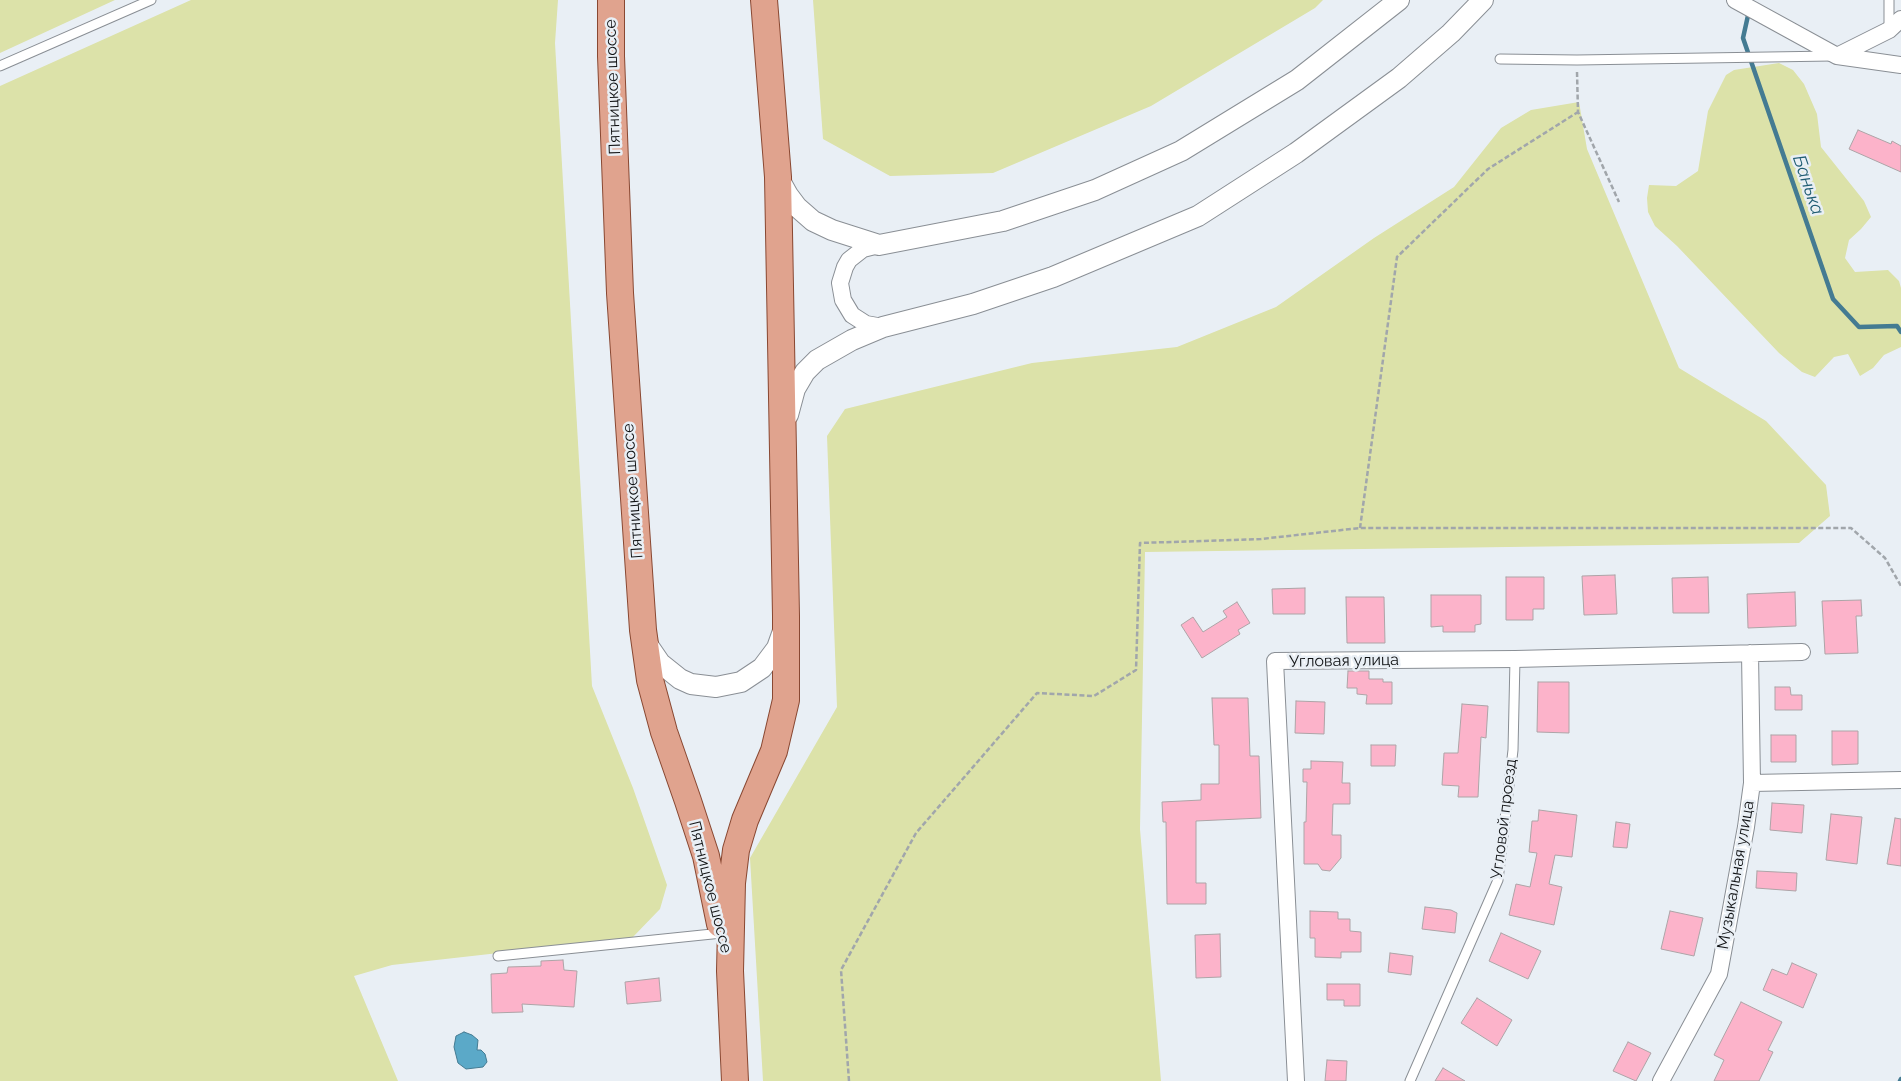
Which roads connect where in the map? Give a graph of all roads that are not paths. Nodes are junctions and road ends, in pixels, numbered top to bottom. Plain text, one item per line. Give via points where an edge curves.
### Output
1 (150, 0) edge
2 (611, 0) edge
3 (764, 0) edge
4 (1398, 0) edge
5 (1483, 0) edge
6 (1735, 0) edge
7 (1889, 0) edge
8 (1901, 19) edge
9 (1888, 30) junction
10 (1837, 56) junction
11 (1500, 59) dead end
12 (0, 66) edge
13 (1901, 66) edge
14 (778, 177) junction
15 (879, 245) junction
16 (883, 327) junction
17 (784, 432) junction
18 (786, 616) junction
19 (643, 630) junction
20 (1802, 652) dead end
21 (1750, 653) junction
22 (1515, 659) junction
23 (1901, 780) edge
24 (1752, 783) junction
25 (722, 933) junction
26 (498, 956) dead end
27 (730, 971) junction
28 (735, 1081) edge
29 (1296, 1081) edge
30 (1410, 1081) edge
31 (1661, 1081) edge

1 - 12 lane
2 - 19 main road, Пятницкое шоссе via 620,293
3 - 14 main road, Пятницкое шоссе
4 - 15 street via 1297,80 1180,151 1095,190 1003,221
5 - 16 street via 1399,78 1296,153 1198,216 1053,277 973,304
6 - 10 street
7 - 9 lane
8 - 9 street
9 - 10 street
10 - 11 lane
10 - 13 street
14 - 15 street via 796,207 813,221
14 - 17 main road, Пятницкое шоссе
15 - 16 street via 863,249 849,260 842,275 840,292 852,315 866,324
16 - 17 street via 831,350 805,372 795,389
17 - 18 main road, Пятницкое шоссе
18 - 19 street via 777,648 762,668 741,682 716,687 691,684 669,672 652,653
18 - 27 main road, Пятницкое шоссе via 786,700 774,751 736,850
19 - 25 main road, Пятницкое шоссе via 652,688 706,856
20 - 21 street, Угловая улица
21 - 22 street, Угловая улица
21 - 24 street, Музыкальная улица
22 - 29 street, Угловая улица via 1275,662
22 - 30 lane, Угловой проезд via 1513,750 1498,880
23 - 24 street
24 - 31 street, Музыкальная улица via 1719,974
25 - 26 lane
25 - 27 main road, Пятницкое шоссе
27 - 28 main road, Пятницкое шоссе

